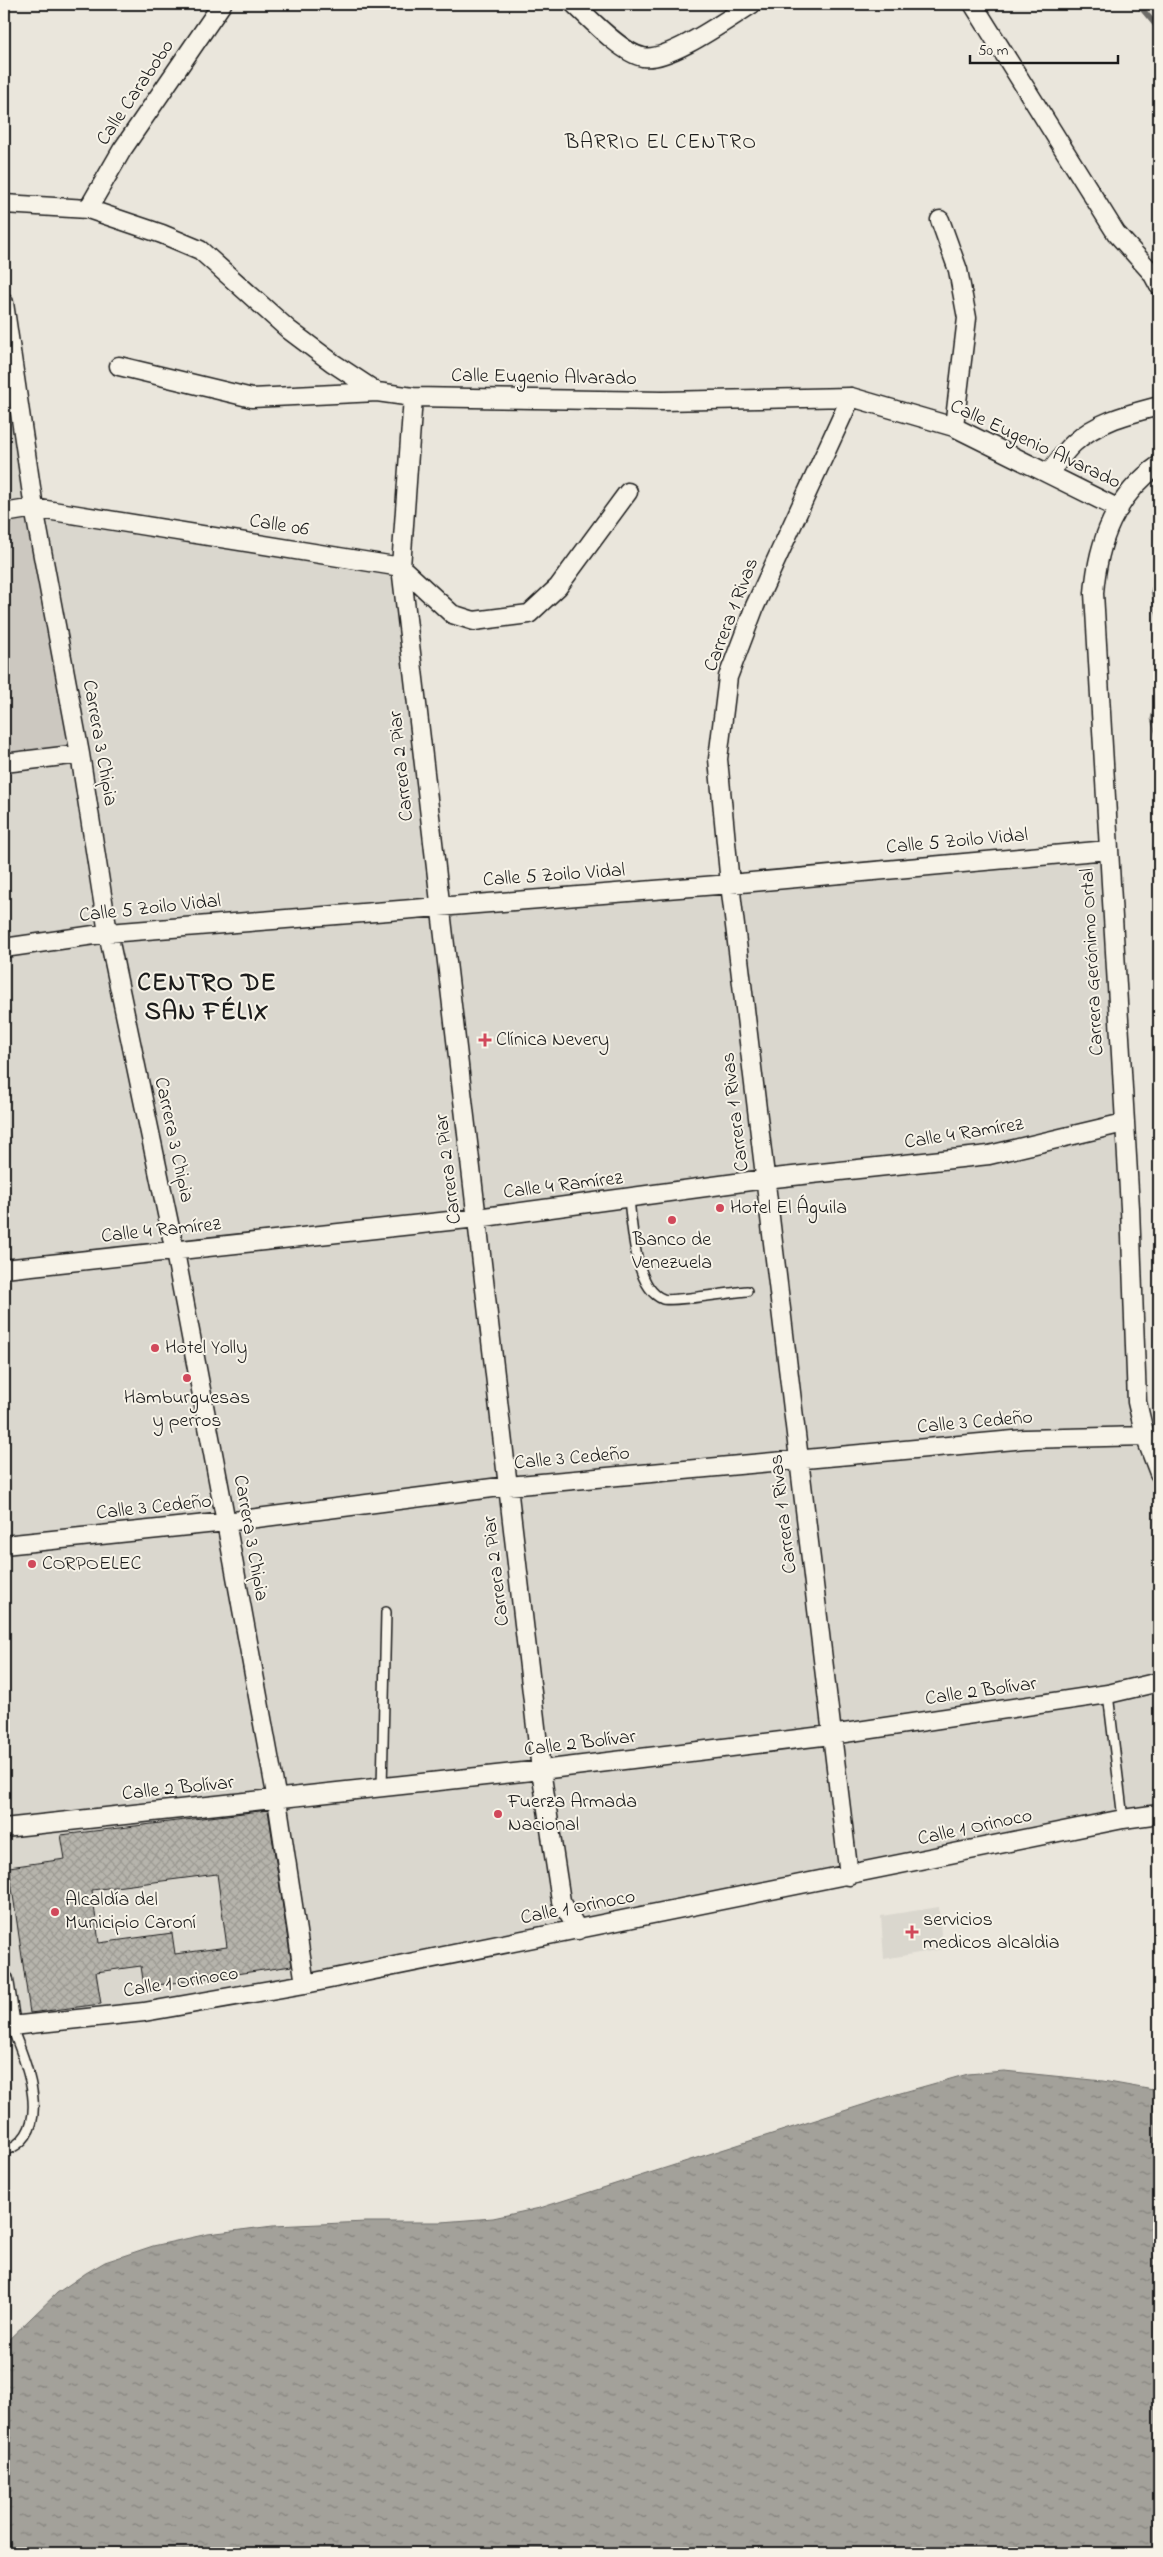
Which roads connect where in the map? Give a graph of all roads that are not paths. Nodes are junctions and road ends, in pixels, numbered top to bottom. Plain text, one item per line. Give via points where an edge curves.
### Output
1 (222, 4) edge
2 (574, 4) edge
3 (752, 4) edge
4 (973, 4) edge
5 (4, 204) edge
6 (88, 209) junction
7 (940, 220) dead end
8 (1159, 286) edge
9 (4, 303) edge
10 (119, 366) dead end
11 (377, 392) junction
12 (413, 397) junction
13 (851, 397) junction
14 (1159, 406) edge
15 (954, 426) junction
16 (1159, 465) edge
17 (1049, 473) junction
18 (628, 492) dead end
19 (34, 508) junction
20 (1119, 509) junction
21 (4, 512) edge
22 (401, 567) junction
23 (80, 754) junction
24 (4, 763) edge
25 (1108, 850) junction
26 (730, 884) junction
27 (439, 906) junction
28 (108, 933) junction
29 (4, 948) edge
30 (1124, 1123) junction
31 (765, 1179) junction
32 (629, 1199) junction
33 (477, 1218) junction
34 (175, 1252) junction
35 (4, 1269) edge
36 (747, 1290) dead end
37 (1145, 1436) junction
38 (800, 1461) junction
39 (1159, 1473) edge
40 (508, 1486) junction
41 (226, 1522) junction
42 (4, 1544) edge
43 (386, 1612) dead end
44 (1159, 1682) edge
45 (1108, 1694) junction
46 (831, 1734) junction
47 (541, 1770) junction
48 (382, 1788) junction
49 (277, 1800) junction
50 (1159, 1814) edge
51 (1124, 1819) junction
52 (4, 1828) edge
53 (849, 1876) junction
54 (578, 1930) junction
55 (4, 1980) edge
56 (305, 1984) junction
57 (7, 2025) edge
58 (4, 2151) edge

1 - 6 street, Calle Carabobo via 122,150
2 - 3 street via 616,43 643,58 670,54
4 - 8 street via 1116,233 1152,273
5 - 6 street, Calle Eugenio Alvarado
6 - 11 street, Calle Eugenio Alvarado via 200,250 289,330
7 - 15 street via 958,270 968,318
9 - 19 street, Carrera 3 Chipia
10 - 11 street via 252,398
11 - 12 street, Calle Eugenio Alvarado
12 - 13 street, Calle Eugenio Alvarado via 663,401
12 - 22 street, Carrera 2 Piar
13 - 15 street, Calle Eugenio Alvarado
13 - 26 street, Carrera 1 Rivas via 755,606 728,677 718,758
14 - 17 street via 1094,427 1074,443
15 - 17 street, Calle Eugenio Alvarado
16 - 20 street, Carrera Gerónimo Ortal via 1130,492
17 - 20 street, Calle Eugenio Alvarado
18 - 22 street via 558,587 529,614 474,621 452,614
19 - 21 street, Calle 06
19 - 22 street, Calle 06
19 - 23 street, Carrera 3 Chipia
20 - 25 street, Carrera Gerónimo Ortal via 1101,543 1094,593
22 - 27 street, Carrera 2 Piar
23 - 24 street
23 - 28 street, Carrera 3 Chipia
25 - 26 street, Calle 5 Zoilo Vidal
25 - 30 street, Carrera Gerónimo Ortal
26 - 27 street, Calle 5 Zoilo Vidal
26 - 31 street, Carrera 1 Rivas
27 - 28 street, Calle 5 Zoilo Vidal
27 - 33 street, Carrera 2 Piar
28 - 29 street, Calle 5 Zoilo Vidal
28 - 34 street, Carrera 3 Chipia
30 - 31 street, Calle 4 Ramírez via 989,1155
30 - 37 street, Carrera Gerónimo Ortal via 1137,1402
31 - 32 street, Calle 4 Ramírez
31 - 38 street, Carrera 1 Rivas
32 - 33 street, Calle 4 Ramírez
32 - 36 lane via 642,1278 650,1291 664,1300
33 - 34 street, Calle 4 Ramírez
33 - 40 street, Carrera 2 Piar
34 - 35 street, Calle 4 Ramírez
34 - 41 street, Carrera 3 Chipia
37 - 38 street, Calle 3 Cedeño via 1024,1439
37 - 39 street, Carrera Gerónimo Ortal
38 - 40 street, Calle 3 Cedeño
38 - 46 street, Carrera 1 Rivas
40 - 41 street, Calle 3 Cedeño
40 - 47 street, Carrera 2 Piar
41 - 42 street, Calle 3 Cedeño
41 - 49 street, Carrera 3 Chipia
43 - 48 lane
44 - 45 street, Calle 2 Bolívar
45 - 46 street, Calle 2 Bolívar
45 - 51 lane
46 - 47 street, Calle 2 Bolívar
46 - 53 street, Carrera 1 Rivas
47 - 48 street, Calle 2 Bolívar
47 - 54 street, Carrera 2 Piar via 561,1901
48 - 49 street, Calle 2 Bolívar
49 - 52 street, Calle 2 Bolívar
49 - 56 street, Carrera 3 Chipia
50 - 51 street, Calle 1 Orinoco
51 - 53 street, Calle 1 Orinoco
53 - 54 street, Calle 1 Orinoco
54 - 56 street, Calle 1 Orinoco
55 - 57 street
56 - 57 street, Calle 1 Orinoco via 144,2012
57 - 58 lane via 25,2058 31,2081 32,2118 27,2134 15,2147

